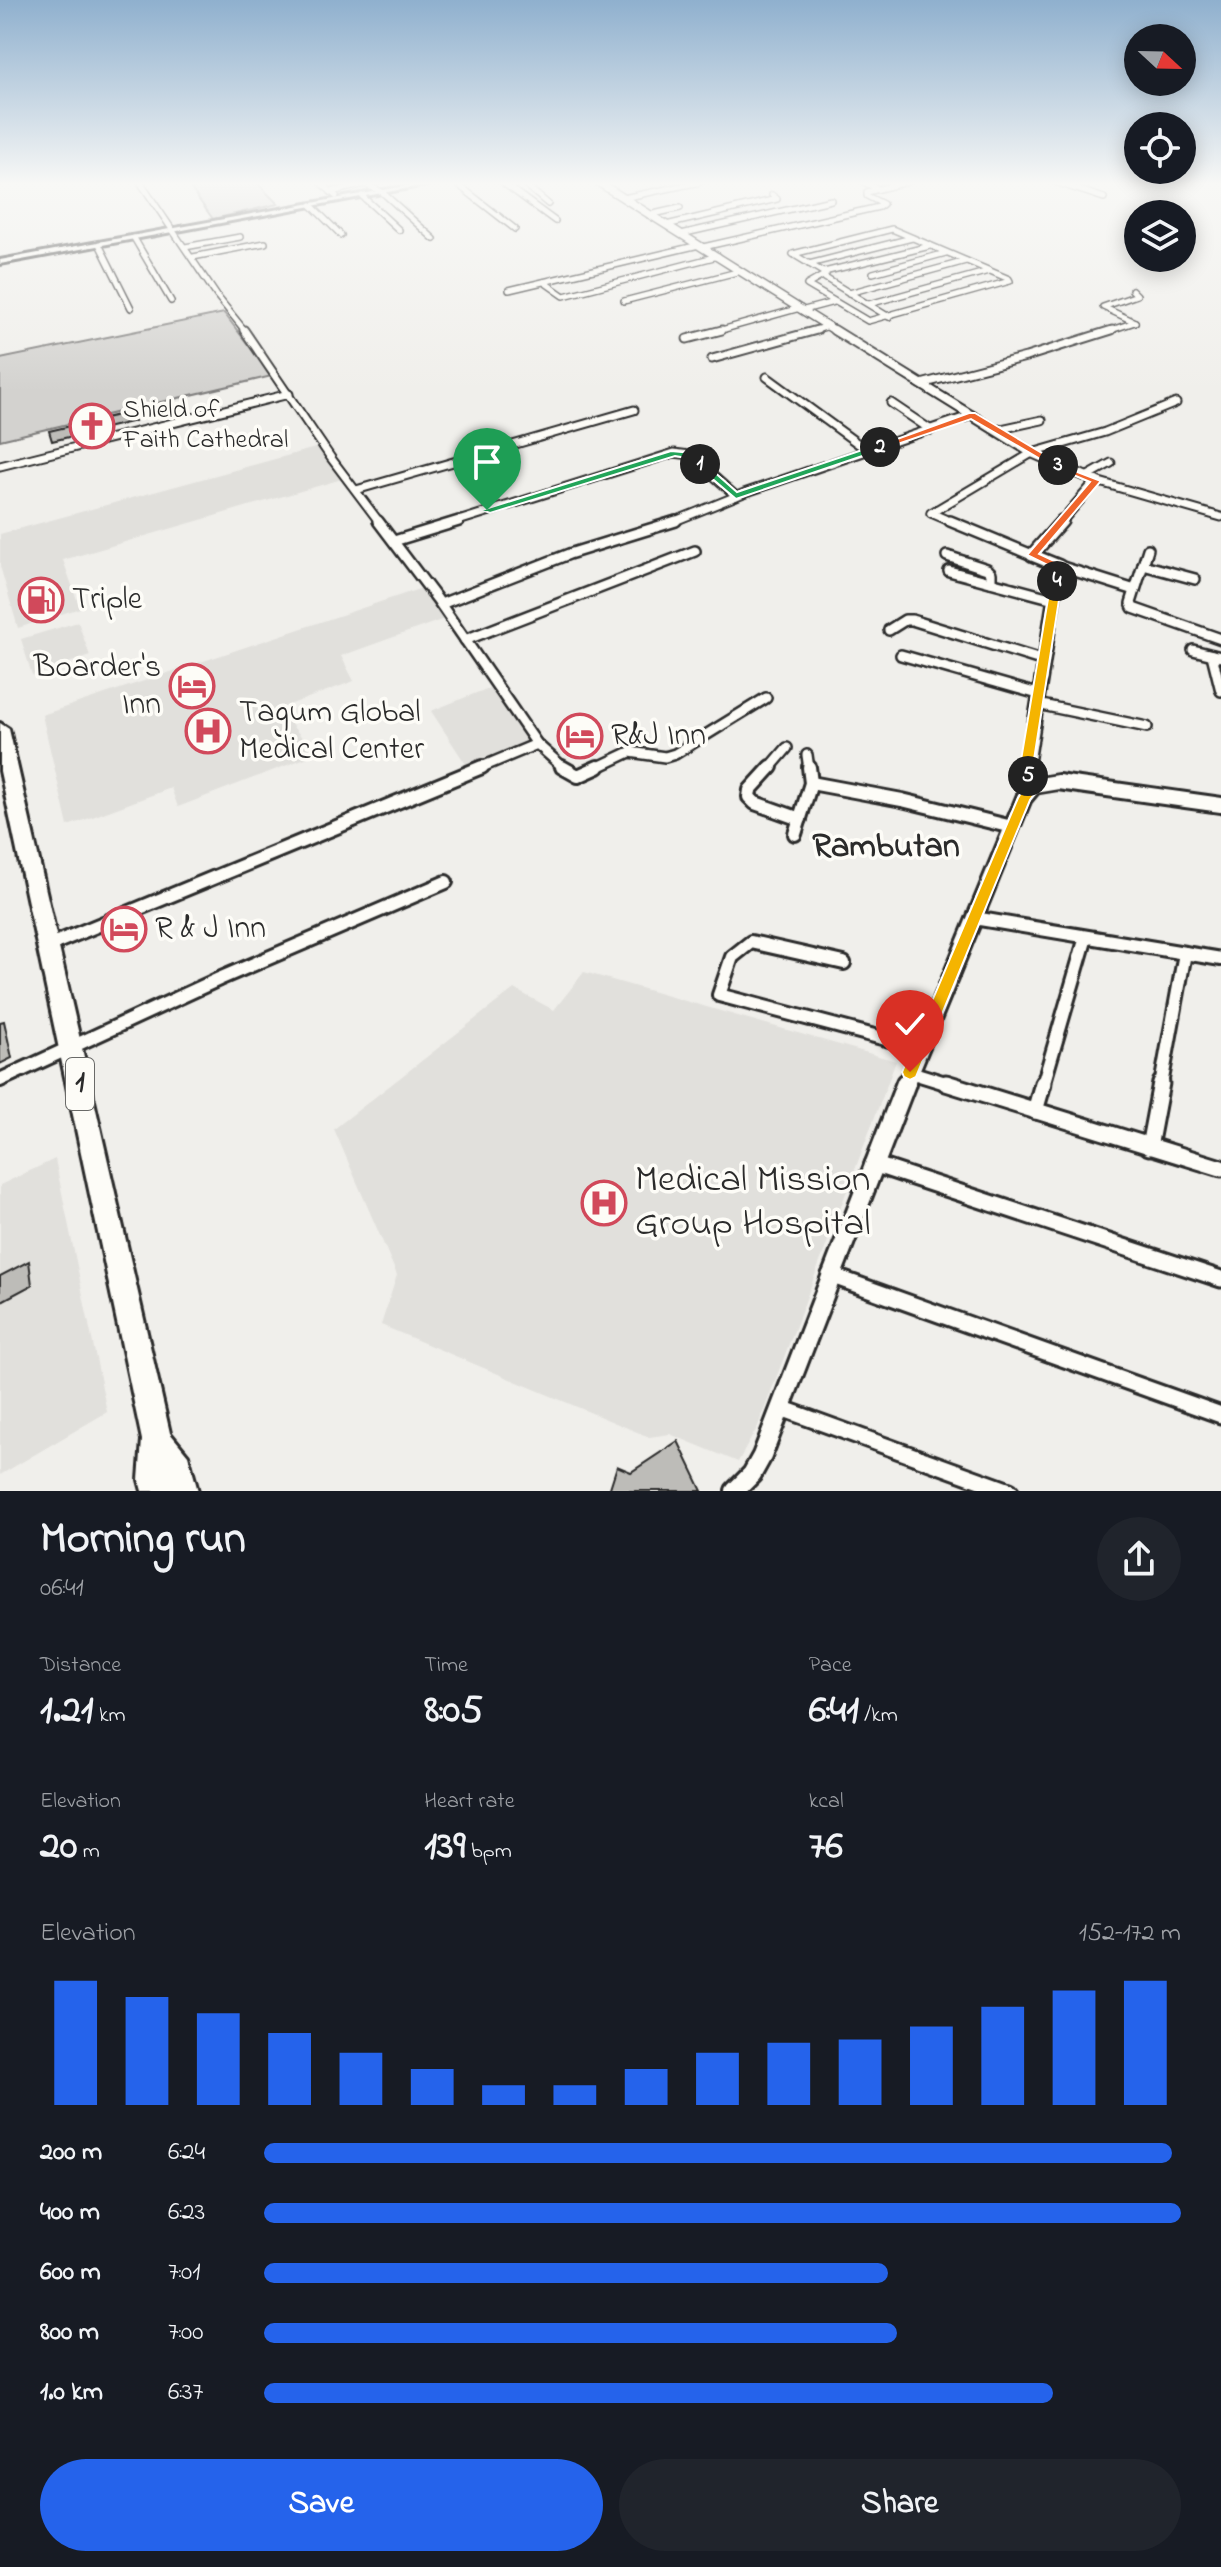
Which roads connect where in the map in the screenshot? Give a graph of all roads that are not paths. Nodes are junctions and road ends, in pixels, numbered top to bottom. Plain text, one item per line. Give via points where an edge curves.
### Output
1 (57, 252) edge
2 (103, 252) edge
3 (142, 252) edge
4 (189, 252) edge
5 (221, 252) edge
6 (677, 252) edge
7 (710, 252) edge
8 (803, 252) edge
9 (858, 252) edge
10 (907, 252) edge
11 (943, 252) edge
12 (946, 253) junction
13 (718, 256) junction
14 (193, 257) junction
15 (966, 261) junction
16 (0, 262) edge
17 (809, 264) junction
18 (857, 264) junction
19 (741, 271) junction
20 (989, 271) junction
21 (873, 273) junction
22 (824, 275) junction
23 (544, 282) junction
24 (888, 282) junction
25 (509, 290) dead end
26 (1132, 290) dead end
27 (849, 293) junction
28 (171, 301) dead end
29 (624, 301) dead end
30 (834, 302) junction
31 (869, 304) junction
32 (131, 308) dead end
33 (802, 309) junction
34 (889, 317) junction
35 (829, 326) junction
36 (687, 339) dead end
37 (712, 359) dead end
38 (767, 377) dead end
39 (921, 384) junction
40 (289, 394) junction
41 (891, 403) dead end
42 (1176, 403) dead end
43 (634, 410) dead end
44 (972, 415) junction
45 (1042, 420) dead end
46 (931, 430) junction
47 (996, 430) junction
48 (868, 451) junction
49 (1032, 453) junction
50 (1111, 463) dead end
51 (0, 466) edge
52 (1091, 479) junction
53 (356, 490) junction
54 (736, 496) junction
55 (1221, 517) edge
56 (394, 541) junction
57 (1148, 549) dead end
58 (695, 551) dead end
59 (1032, 555) junction
60 (947, 556) dead end
61 (1143, 565) junction
62 (1059, 566) junction
63 (949, 571) dead end
64 (1195, 579) dead end
65 (991, 582) junction
66 (1135, 590) junction
67 (1054, 599) junction
68 (441, 604) junction
69 (889, 630) dead end
70 (1221, 639) edge
71 (465, 640) junction
72 (1193, 650) dead end
73 (901, 655) dead end
74 (1216, 656) edge
75 (1044, 661) junction
76 (1221, 688) edge
77 (766, 698) dead end
78 (1037, 699) junction
79 (1147, 727) dead end
80 (0, 729) edge
81 (537, 744) junction
82 (787, 748) dead end
83 (807, 755) dead end
84 (811, 783) junction
85 (1034, 786) junction
86 (1221, 805) edge
87 (800, 819) junction
88 (1012, 827) junction
89 (795, 834) dead end
90 (446, 882) dead end
91 (974, 918) junction
92 (1086, 937) junction
93 (50, 945) junction
94 (1185, 953) junction
95 (1221, 959) edge
96 (844, 963) dead end
97 (71, 1047) junction
98 (920, 1048) junction
99 (910, 1072) junction
100 (0, 1080) edge
101 (1035, 1111) junction
102 (1149, 1147) junction
103 (873, 1164) junction
104 (1221, 1168) edge
105 (830, 1275) junction
106 (1221, 1279) edge
107 (781, 1408) junction
108 (1221, 1415) edge
109 (157, 1440) junction
110 (157, 1491) edge
111 (183, 1491) edge
112 (735, 1491) edge
113 (1010, 1491) edge

1 - 16 main road
2 - 32 street
3 - 28 street
4 - 14 street
5 - 14 street
6 - 23 street
7 - 13 street
8 - 17 street via 793,254
9 - 17 street
10 - 18 street
11 - 12 street
12 - 15 street
12 - 21 street
13 - 19 street
13 - 23 street via 564,296
14 - 40 street
15 - 20 street
15 - 24 street
17 - 22 street
18 - 21 street
18 - 22 street
19 - 29 street
19 - 33 street
20 - 31 street
20 - 34 street via 1010,281
21 - 24 street
22 - 27 street
22 - 30 street via 806,284
23 - 25 street
24 - 27 street
26 - 39 street via 1137,295 1103,307 1135,322
27 - 31 street
30 - 33 street
30 - 34 street via 868,321
31 - 34 street
33 - 35 street
33 - 36 street
35 - 37 street
35 - 39 street
38 - 48 street
39 - 44 street
40 - 51 street
40 - 53 street
41 - 46 street
42 - 49 street via 1105,432
43 - 53 street
44 - 46 street
44 - 47 street
45 - 47 street
46 - 48 street
47 - 49 street
48 - 54 street
49 - 52 street
49 - 59 street via 931,513
50 - 52 street
52 - 55 street
52 - 59 street
53 - 56 street
54 - 56 street via 690,455 674,453
54 - 68 street
56 - 68 street
57 - 61 street
58 - 71 street
59 - 62 street
60 - 65 street via 987,569
61 - 64 street
61 - 66 street
62 - 66 street
62 - 67 street
63 - 65 street
65 - 67 street
66 - 70 street via 1131,603 1136,610
67 - 75 street
68 - 71 street
69 - 75 street via 912,620
71 - 81 street
72 - 74 street
73 - 78 street
74 - 76 street
75 - 78 street
77 - 81 street via 670,756 630,752 578,776
78 - 79 street
78 - 85 street via 1026,766
80 - 93 highway, 1
81 - 93 street
82 - 87 street via 749,797
83 - 84 street
84 - 87 street
84 - 88 street
85 - 86 street via 1058,782
85 - 88 street
87 - 89 street
88 - 91 street
90 - 97 street
91 - 92 street
91 - 98 street
92 - 94 street
92 - 101 street
93 - 97 highway, 1
94 - 95 street
94 - 102 street
96 - 98 street via 751,942 732,956 719,995
97 - 100 street
97 - 109 highway, 1
98 - 99 street
99 - 101 street
99 - 103 street
101 - 102 street
102 - 104 street
103 - 105 street
103 - 106 street
105 - 107 street
105 - 108 street
107 - 112 street via 752,1474
107 - 113 street
109 - 110 highway, 1
109 - 111 highway, 1 via 177,1466

